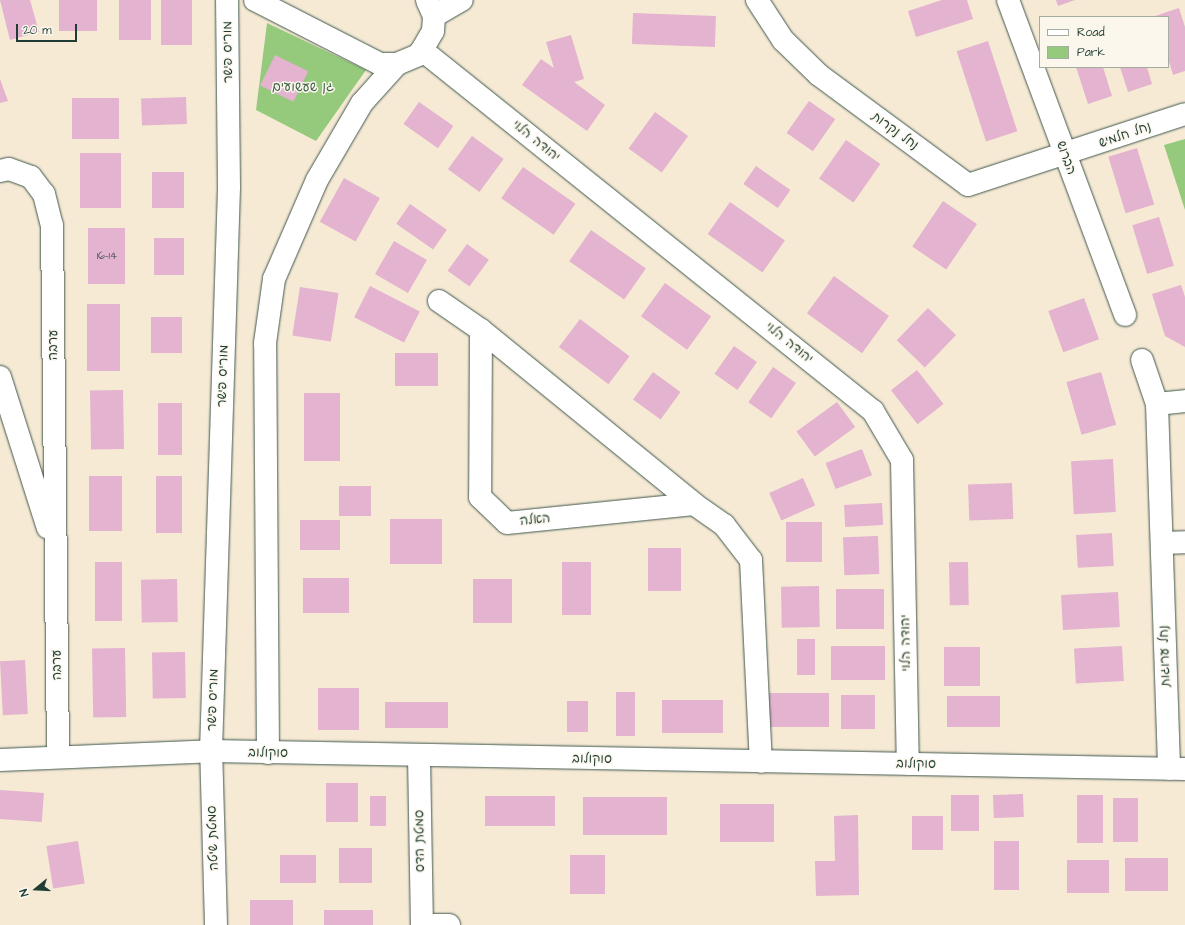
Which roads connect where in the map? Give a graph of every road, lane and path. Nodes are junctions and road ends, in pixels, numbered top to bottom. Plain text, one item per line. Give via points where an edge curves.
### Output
1 (227, 0) edge
2 (255, 0) edge
3 (462, 0) edge
4 (756, 0) edge
5 (1008, 0) edge
6 (431, 8) edge
7 (422, 50) junction
8 (397, 64) junction
9 (1185, 114) edge
10 (1065, 155) junction
11 (0, 171) edge
12 (439, 301) dead end
13 (1125, 315) dead end
14 (481, 330) junction
15 (1142, 360) dead end
16 (0, 377) edge
17 (1185, 401) edge
18 (1157, 404) junction
19 (694, 504) junction
20 (1185, 542) edge
21 (1162, 543) junction
22 (54, 550) junction
23 (211, 752) junction
24 (268, 753) junction
25 (58, 756) junction
26 (419, 756) junction
27 (0, 760) edge
28 (761, 762) junction
29 (908, 764) junction
30 (1177, 769) edge
31 (216, 925) edge
32 (422, 925) edge
33 (449, 925) edge

1 - 23 street, מוריס פישר via 229,187
2 - 8 street via 364,58 380,64
3 - 6 street
4 - 10 street, נחל נקרות via 784,40 819,75 968,186
5 - 10 street, הברוש
6 - 7 street via 433,31
7 - 8 street via 418,55
7 - 29 street, יהודה הלוי via 873,411 902,460
8 - 24 street via 362,103 317,180 274,279 265,343
9 - 10 street, נחל חלמיש
10 - 13 street, הברוש
11 - 22 street, ערבה via 9,169 31,177 44,194 52,225
12 - 14 street
14 - 19 street
14 - 19 street, האלה via 480,497 507,522
15 - 18 street, נחל ערוגות
16 - 22 street, ערבה
17 - 18 street
18 - 21 street, נחל ערוגות
19 - 28 street via 724,525 751,560
20 - 21 street
21 - 30 street, נחל ערוגות
22 - 25 street, ערבה
23 - 24 street, סוקולוב
23 - 25 street, סוקולוב
23 - 31 street, סמטת שיטה
24 - 26 street, סוקולוב
25 - 27 street, סוקולוב
26 - 28 street, סוקולוב
26 - 32 street, סמטת הדס
28 - 29 street, סוקולוב
29 - 30 street, סוקולוב
32 - 33 street

